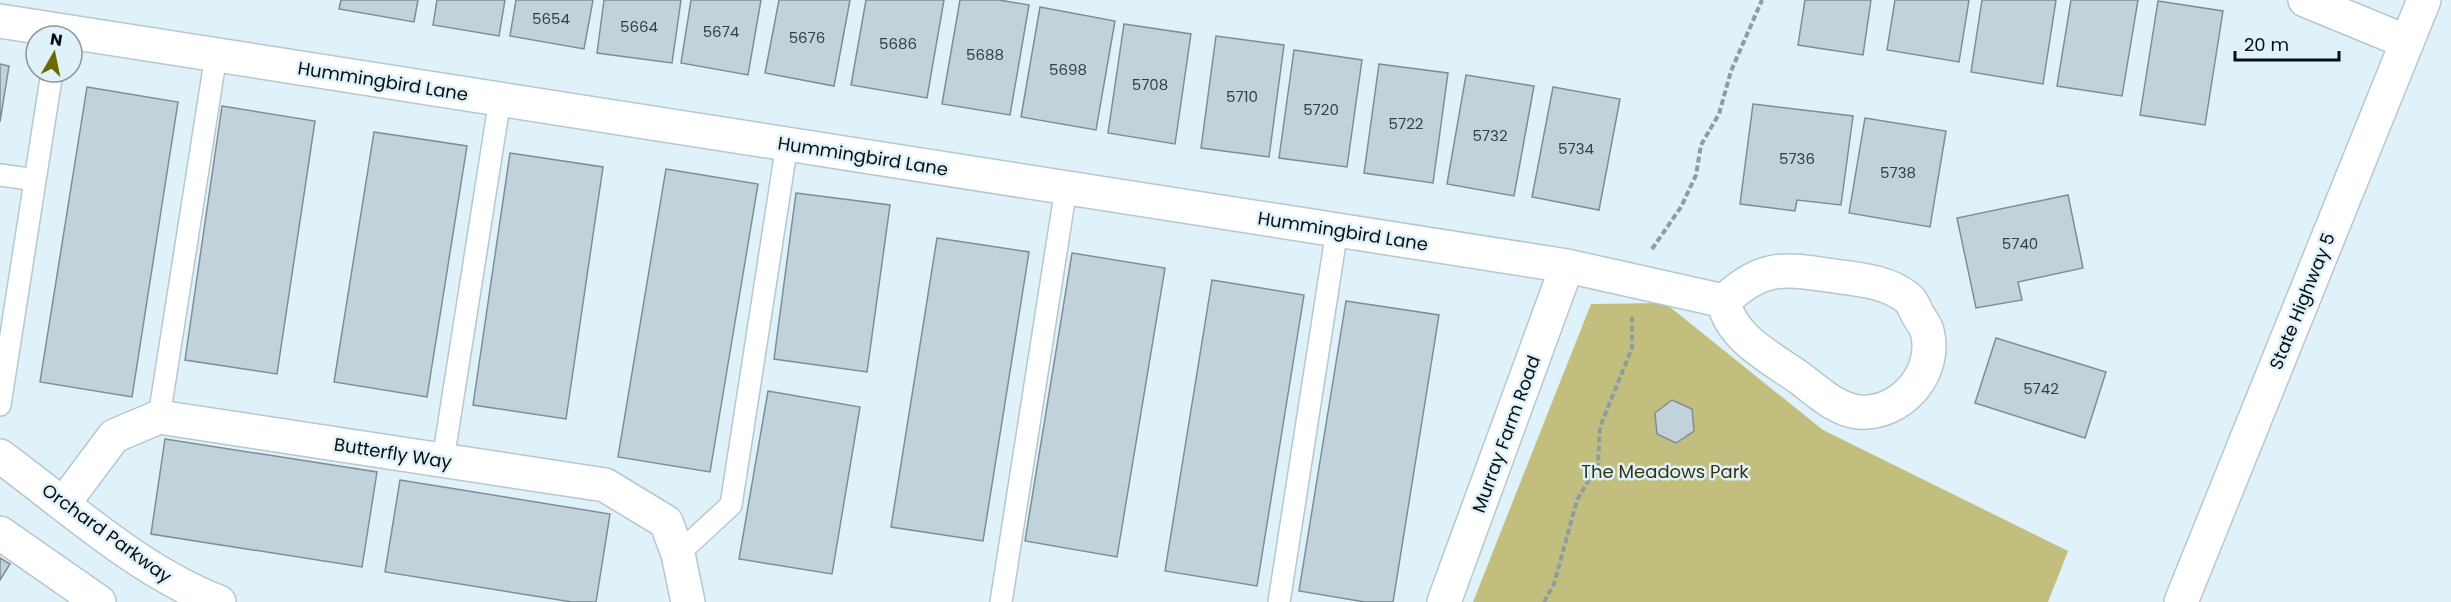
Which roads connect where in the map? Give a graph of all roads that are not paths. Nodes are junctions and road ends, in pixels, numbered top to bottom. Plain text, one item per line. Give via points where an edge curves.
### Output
1 (2305, 0) edge
2 (2424, 0) edge
3 (0, 21) edge
4 (24, 26) edge
5 (84, 37) edge
6 (2407, 42) junction
7 (216, 55) junction
8 (50, 84) edge
9 (500, 99) junction
10 (787, 144) junction
11 (0, 175) edge
12 (35, 180) junction
13 (1066, 188) junction
14 (1337, 230) junction
15 (1567, 266) junction
16 (1724, 301) junction
17 (0, 405) edge
18 (159, 417) junction
19 (0, 456) edge
20 (443, 460) junction
21 (64, 503) junction
22 (0, 533) edge
23 (678, 554) junction
24 (99, 602) edge
25 (219, 602) edge
26 (688, 602) edge
27 (1001, 602) edge
28 (1279, 602) edge
29 (1444, 602) edge
30 (2181, 602) edge

1 - 6 street
2 - 6 street, State Highway 5
3 - 4 street, Hummingbird Lane
5 - 7 street, Hummingbird Lane
6 - 30 street, State Highway 5
7 - 9 street, Hummingbird Lane
7 - 18 lane
8 - 12 lane
9 - 10 street, Hummingbird Lane
9 - 20 lane
10 - 13 street, Hummingbird Lane
10 - 23 lane via 731,505
11 - 12 lane
12 - 17 lane
13 - 14 street, Hummingbird Lane
13 - 27 lane
14 - 15 street, Hummingbird Lane
14 - 28 lane
15 - 16 street, Hummingbird Lane
15 - 29 street, Murray Farm Road
16 - 16 street via 1725,313 1738,332 1832,403 1858,412 1879,410 1900,401 1918,383 1929,355 1927,330 1909,300 1880,283 1790,269 1766,273 1741,285
18 - 20 street, Butterfly Way
18 - 21 street via 114,436
19 - 21 street, Orchard Parkway
20 - 23 street, Butterfly Way via 605,485 666,522
21 - 25 street, Orchard Parkway via 92,527 187,590
22 - 24 street
23 - 26 street, Butterfly Way

